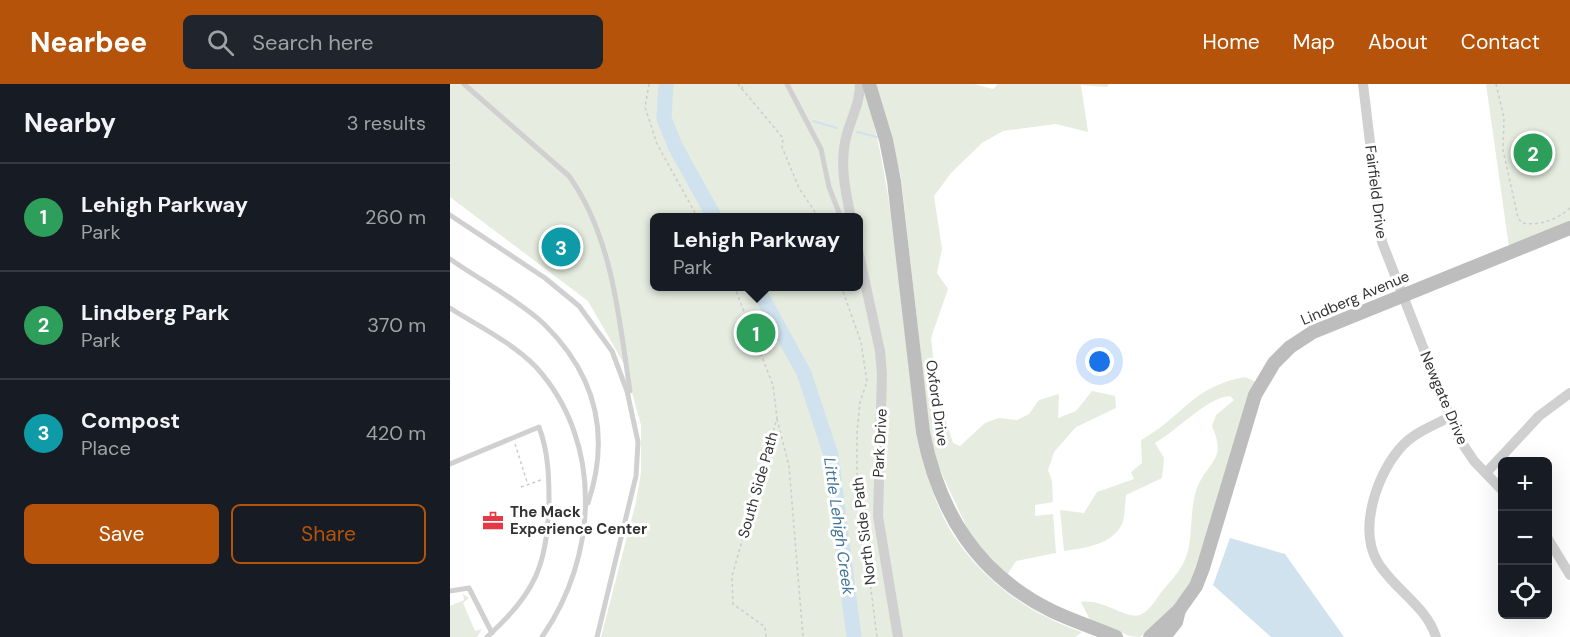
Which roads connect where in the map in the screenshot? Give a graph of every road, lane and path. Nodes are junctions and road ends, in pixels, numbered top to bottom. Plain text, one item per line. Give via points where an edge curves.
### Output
1 (464, 84) edge
2 (649, 84) edge
3 (738, 84) edge
4 (745, 84) edge
5 (787, 84) edge
6 (860, 84) edge
7 (869, 84) edge
8 (1363, 84) edge
9 (1496, 84) edge
10 (741, 89) junction
11 (1570, 208) edge
12 (695, 213) edge
13 (816, 213) edge
14 (839, 213) edge
15 (850, 213) edge
16 (450, 215) edge
17 (1570, 228) edge
18 (450, 259) edge
19 (863, 276) edge
20 (736, 291) edge
21 (843, 291) edge
22 (1403, 296) junction
23 (450, 308) edge
24 (1570, 393) edge
25 (633, 414) junction
26 (1450, 417) junction
27 (777, 418) junction
28 (513, 438) junction
29 (450, 464) edge
30 (1486, 473) junction
31 (547, 478) dead end
32 (528, 485) junction
33 (1498, 485) edge
34 (521, 488) dead end
35 (587, 507) junction
36 (1552, 546) edge
37 (1570, 575) edge
38 (450, 591) edge
39 (1179, 610) junction
40 (489, 635) edge
41 (542, 637) edge
42 (597, 637) edge
43 (766, 637) edge
44 (803, 637) edge
45 (877, 637) edge
46 (898, 637) edge
47 (1116, 637) edge
48 (1150, 637) edge
49 (1164, 637) edge
50 (1436, 637) edge

1 - 25 lane via 569,176 591,213 608,264
2 - 12 path via 645,107 657,144
3 - 10 path
4 - 10 path
5 - 14 lane via 821,149
6 - 15 street via 858,105 843,151
7 - 47 street, Oxford Drive via 894,181 923,432 945,506 981,558 1014,588 1053,612
8 - 22 street, Fairfield Drive via 1378,226
9 - 11 path via 1504,118 1503,150 1518,218 1522,223 1544,222
10 - 13 path via 783,138 782,147 799,188
16 - 25 lane via 545,278 579,306 612,351
17 - 22 street, Lindberg Avenue
18 - 35 lane via 543,323 579,368 592,395 600,446
19 - 46 street, Park Drive via 882,374 878,516
20 - 27 path, South Side Path via 773,385
21 - 45 path, North Side Path via 861,342 867,382 856,433 857,480
22 - 26 street, Newgate Drive
22 - 39 street, Lindberg Avenue via 1313,332 1274,363 1255,395 1203,568
23 - 35 lane via 517,351 548,381 574,424 582,452
24 - 30 street via 1539,416
25 - 42 lane via 638,442 636,476
26 - 30 street, Newgate Drive via 1467,451
26 - 50 street via 1413,436 1395,454 1381,480 1369,527 1377,561 1424,614
27 - 43 path, South Side Path via 732,576 733,604 765,627
27 - 44 path via 789,466
28 - 29 lane
28 - 32 path
28 - 40 lane via 539,427 545,443 548,536 542,564 532,584 514,613
30 - 33 street, Newgate Drive
31 - 32 path
32 - 34 path
35 - 41 lane via 577,561 563,600
36 - 37 street
38 - 40 lane via 469,588
39 - 48 street, Lindberg Avenue
39 - 49 street, Lindberg Avenue via 1176,622

